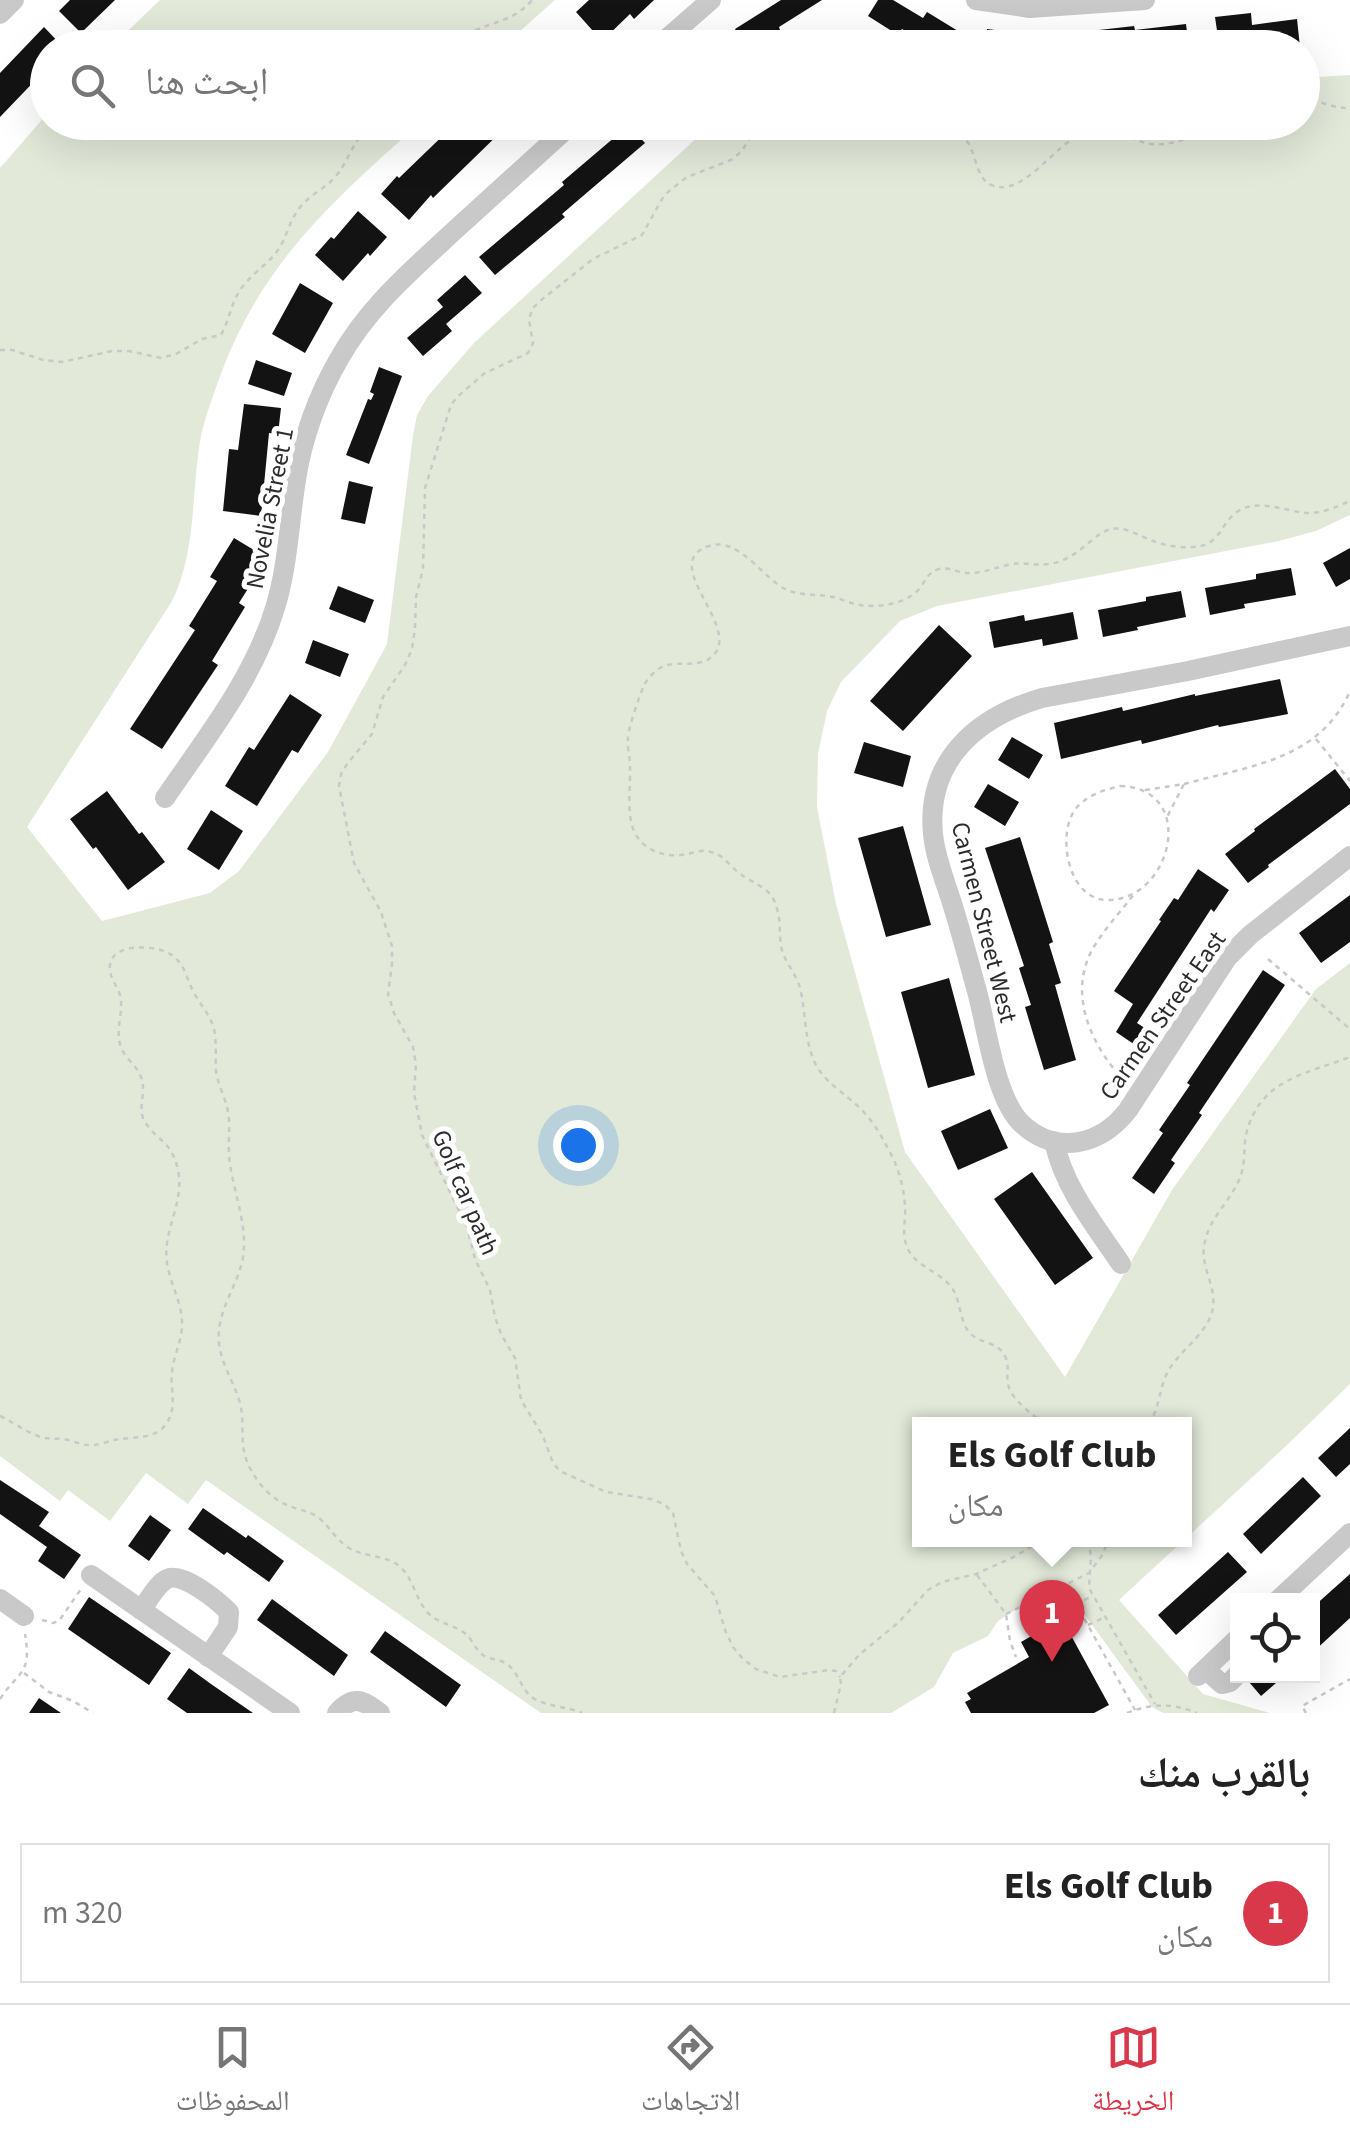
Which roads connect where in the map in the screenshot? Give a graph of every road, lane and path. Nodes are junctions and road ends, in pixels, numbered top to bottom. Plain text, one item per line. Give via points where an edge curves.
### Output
1 (14, 0) edge
2 (532, 0) edge
3 (711, 0) edge
4 (1146, 0) edge
5 (984, 1) edge
6 (0, 14) edge
7 (477, 30) edge
8 (677, 30) edge
9 (1320, 101) edge
10 (1350, 108) edge
11 (356, 140) edge
12 (554, 140) edge
13 (750, 140) edge
14 (968, 140) edge
15 (1073, 140) edge
16 (1141, 140) edge
17 (1181, 140) edge
18 (0, 350) edge
19 (1350, 500) edge
20 (1350, 636) edge
21 (1350, 691) edge
22 (1348, 698) edge
23 (1316, 738) junction
24 (1350, 781) edge
25 (1184, 784) junction
26 (1143, 790) junction
27 (165, 798) dead end
28 (1167, 818) junction
29 (1350, 856) edge
30 (1135, 892) junction
31 (1268, 958) dead end
32 (1350, 1029) edge
33 (1350, 1056) edge
34 (1137, 1095) junction
35 (1054, 1140) junction
36 (1121, 1264) dead end
37 (0, 1416) edge
38 (1038, 1417) edge
39 (1154, 1417) edge
40 (1350, 1533) edge
41 (1030, 1547) edge
42 (1090, 1547) edge
43 (1106, 1547) edge
44 (1089, 1573) junction
45 (976, 1574) junction
46 (91, 1575) joint
47 (1060, 1587) junction
48 (1286, 1593) edge
49 (1092, 1596) junction
50 (0, 1599) edge
51 (1075, 1604) junction
52 (141, 1610) junction
53 (1006, 1614) junction
54 (24, 1616) junction
55 (1104, 1617) junction
56 (1088, 1626) junction
57 (1230, 1646) edge
58 (208, 1657) junction
59 (1016, 1657) dead end
60 (23, 1672) junction
61 (840, 1676) junction
62 (1350, 1679) edge
63 (1230, 1682) edge
64 (0, 1699) edge
65 (1154, 1704) junction
66 (1135, 1710) junction
67 (93, 1713) edge
68 (290, 1713) edge
69 (337, 1713) edge
70 (380, 1713) edge
71 (582, 1713) edge
72 (834, 1713) edge
73 (1127, 1713) edge
74 (1197, 1713) edge
75 (1306, 1713) edge

1 - 6 street
2 - 7 path via 511,18
3 - 8 street
4 - 5 street via 1053,8
9 - 10 path
11 - 18 path via 333,180 303,204 280,246 239,291 222,336 162,358 112,351 62,362
12 - 27 street, Novelia Street 1 via 387,293 337,361 306,437 274,612 238,689
13 - 61 path, Golf car path via 732,160 669,191 642,235 593,259 540,300 529,320 528,352 485,373 451,405 425,488 412,650 383,697 372,734 338,786 354,863 392,946 388,994 413,1047 422,1135 467,1227 515,1358 521,1400 553,1463 606,1492 664,1504 687,1564 715,1596 733,1646 756,1669 780,1677 829,1670
14 - 15 path via 985,182 1005,187 1030,177
16 - 17 path
19 - 38 path via 1317,512 1242,509 1216,539 1189,548 1110,529 1078,554 1048,564 966,573 942,568 908,599 877,605 786,590 742,554 709,546 691,568 720,630 716,653 653,674 630,725 634,831 655,852 718,855 776,904 782,950 800,990 816,1066 864,1112 895,1162 908,1251 949,1284 969,1332 1001,1350 1012,1392
20 - 35 street, Carmen Street West via 1042,698 985,723 954,752 936,791 936,852 1002,1094 1022,1124
21 - 22 path
22 - 23 path
23 - 24 path
23 - 25 path via 1278,759
25 - 26 path
25 - 28 path
26 - 28 path
26 - 30 path via 1120,786 1086,799 1073,813 1065,842 1084,890 1106,900
28 - 30 path via 1161,864
29 - 34 street, Carmen Street East via 1227,958
30 - 34 path via 1089,956 1081,994 1093,1036
31 - 32 path
33 - 39 path via 1284,1081 1251,1121 1240,1180 1203,1248 1214,1305 1210,1318 1171,1365
34 - 35 street, Carmen Street East via 1104,1134 1071,1143
35 - 36 street via 1069,1187 1115,1242
37 - 71 path via 41,1438 88,1446 150,1436 171,1417 172,1364 183,1328 166,1242 178,1168 143,1120 144,1086 120,1046 122,1004 109,966 121,950 168,952 208,1012 228,1108 244,1254 219,1330 250,1470 276,1500 315,1515 348,1548 399,1566 427,1612 470,1637 482,1655 506,1663 530,1697
40 - 48 street
41 - 45 path
42 - 44 path
43 - 44 path
44 - 47 path
44 - 49 path
45 - 53 path
45 - 61 path via 928,1590
46 - 52 street
46 - 54 path via 58,1620 42,1620 30,1607
47 - 51 path
47 - 53 path
49 - 51 path
49 - 55 path
50 - 54 street
51 - 56 path
52 - 58 street
52 - 58 street via 163,1582 185,1579 229,1612 228,1627
53 - 59 path
54 - 60 path
55 - 56 path
55 - 65 path
56 - 66 path
57 - 63 street via 1202,1673
58 - 68 street
60 - 64 path
60 - 67 path
61 - 72 path
62 - 75 path via 1302,1706
65 - 66 path
65 - 74 path
66 - 73 path
69 - 70 street via 354,1701

